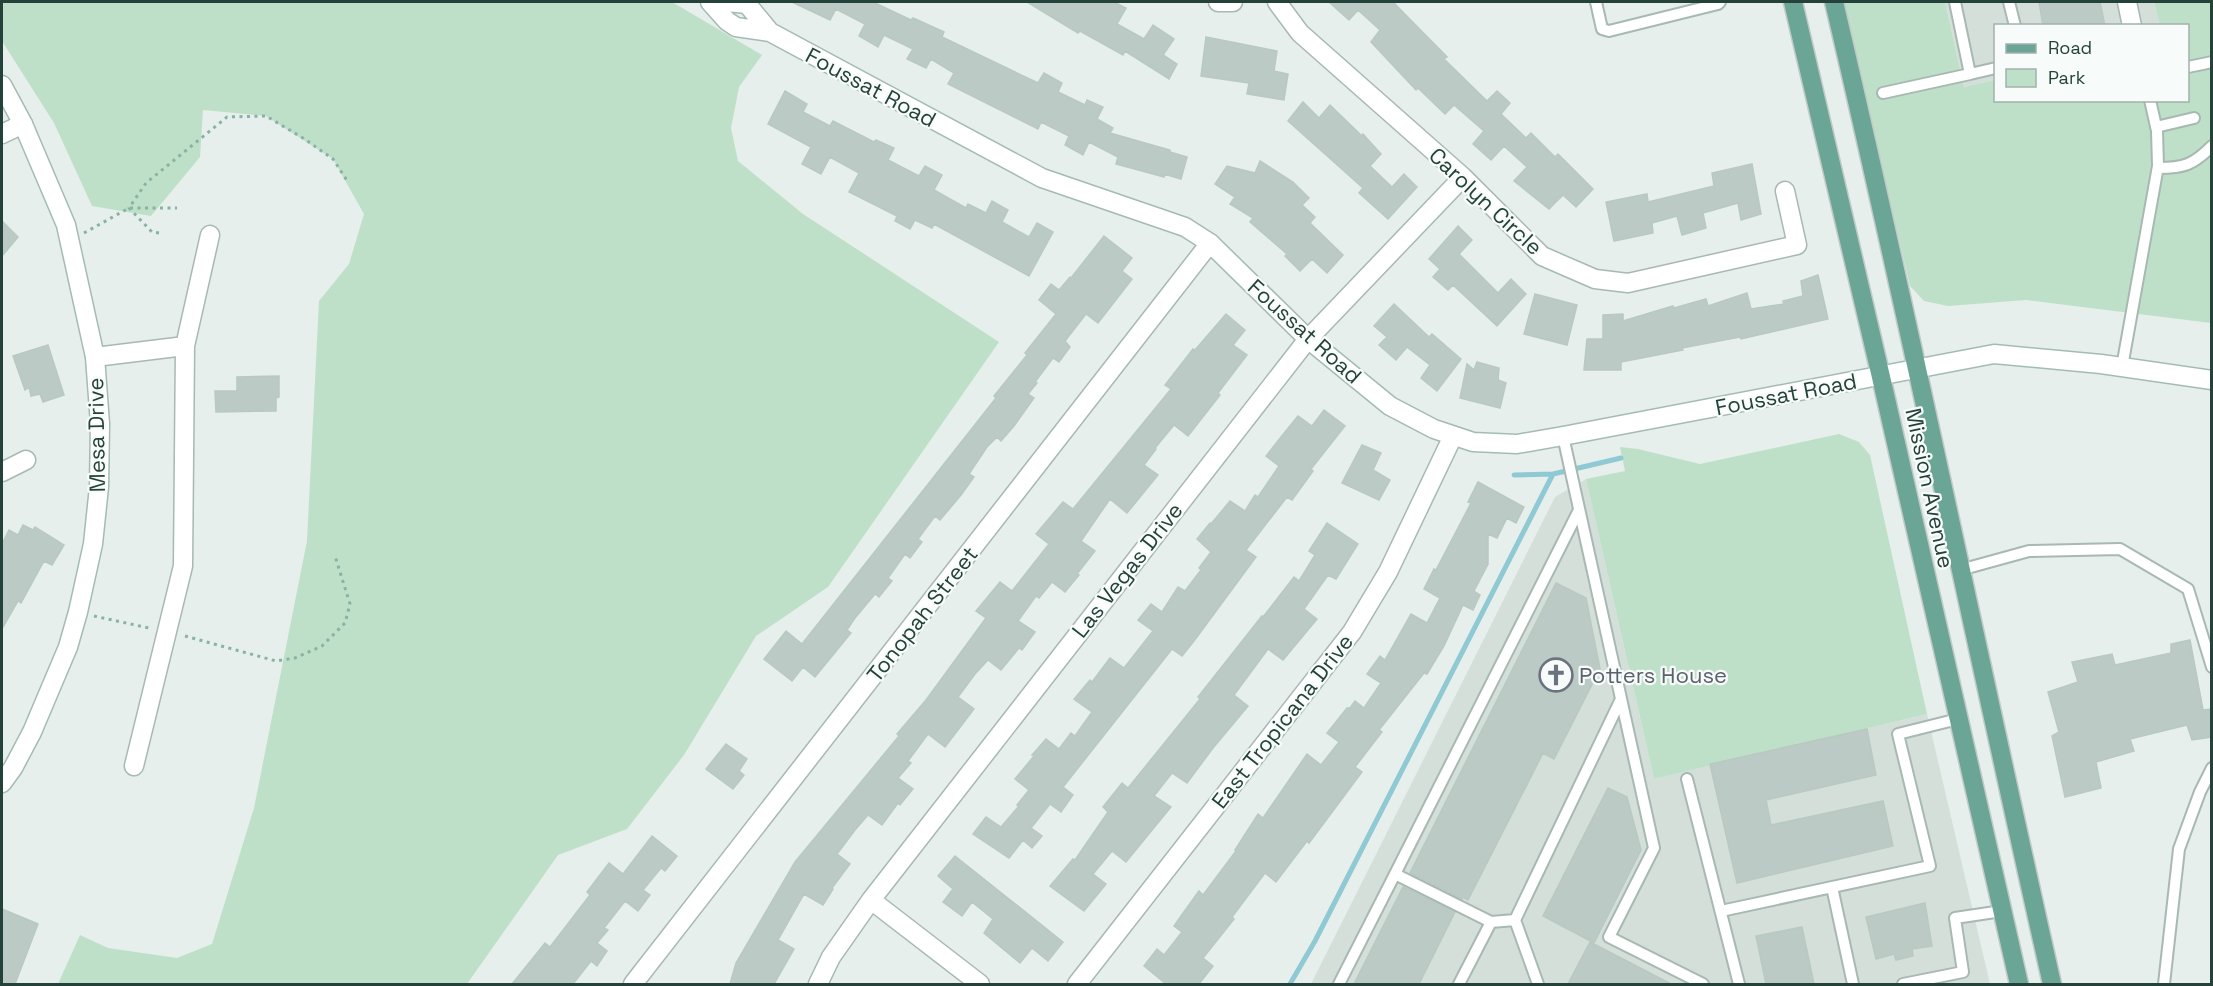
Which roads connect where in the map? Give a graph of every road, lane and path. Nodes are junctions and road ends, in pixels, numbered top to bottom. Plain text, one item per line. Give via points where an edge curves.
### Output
1 (710, 2) edge
2 (726, 2) edge
3 (1218, 2) edge
4 (1233, 2) edge
5 (1277, 2) edge
6 (1596, 2) edge
7 (1720, 2) edge
8 (1793, 2) edge
9 (1834, 2) edge
10 (1955, 2) edge
11 (2009, 2) edge
12 (2127, 2) edge
13 (748, 3) edge
14 (2014, 24) edge
15 (2132, 24) edge
16 (770, 32) junction
17 (2211, 62) edge
18 (1994, 68) edge
19 (2189, 68) edge
20 (1970, 74) junction
21 (2, 86) edge
22 (1883, 93) dead end
23 (2150, 102) edge
24 (2194, 118) dead end
25 (23, 123) junction
26 (2156, 127) junction
27 (2, 134) edge
28 (2211, 146) edge
29 (2158, 168) junction
30 (1463, 177) junction
31 (348, 182) dead end
32 (1785, 191) dead end
33 (129, 208) junction
34 (177, 208) dead end
35 (159, 233) dead end
36 (210, 235) dead end
37 (70, 241) junction
38 (1210, 243) junction
39 (1308, 339) junction
40 (185, 346) junction
41 (95, 357) junction
42 (2122, 367) junction
43 (1918, 369) junction
44 (1881, 377) junction
45 (2211, 380) edge
46 (1453, 436) junction
47 (1563, 436) junction
48 (26, 460) dead end
49 (2, 472) edge
50 (1579, 510) junction
51 (335, 556) dead end
52 (1960, 570) junction
53 (78, 612) junction
54 (168, 632) junction
55 (2211, 667) edge
56 (1621, 699) junction
57 (1958, 719) junction
58 (134, 766) dead end
59 (2211, 768) edge
60 (1687, 779) dead end
61 (2, 783) edge
62 (1395, 874) junction
63 (1832, 887) junction
64 (871, 900) junction
65 (2002, 910) junction
66 (1721, 911) junction
67 (1515, 920) junction
68 (1491, 922) junction
69 (633, 984) edge
70 (818, 984) edge
71 (980, 984) edge
72 (1077, 984) edge
73 (1339, 984) edge
74 (1459, 984) edge
75 (1538, 984) edge
76 (1703, 984) edge
77 (1739, 984) edge
78 (1853, 984) edge
79 (1903, 984) edge
80 (2019, 984) edge
81 (2052, 984) edge
82 (2164, 984) edge

1 - 16 street, Foussat Road via 736,27
2 - 13 street, Foussat Road
3 - 4 street
5 - 30 street, Carolyn Circle via 1300,33
6 - 7 lane via 1602,29 1609,32
8 - 44 main road, Mission Avenue
9 - 43 main road, Mission Avenue
10 - 20 lane
11 - 14 lane
12 - 15 street
13 - 16 street, Foussat Road
16 - 38 street, Foussat Road via 1042,178 1185,227
17 - 19 lane
18 - 20 lane
20 - 22 lane
21 - 25 street, Mesa Drive
23 - 26 lane
24 - 26 lane
25 - 27 street
25 - 37 street, Mesa Drive
26 - 29 lane
28 - 29 lane via 2190,165
29 - 42 lane
30 - 32 street, Carolyn Circle via 1542,256 1595,279 1628,283 1797,245
30 - 39 street, Las Vegas Drive
31 - 33 path via 333,159 266,116 227,117 146,183
33 - 34 path
33 - 35 path via 152,232
33 - 37 path
36 - 40 street
37 - 41 street, Mesa Drive
38 - 39 street, Foussat Road
38 - 69 street, Tonopah Street
39 - 46 street, Foussat Road via 1390,406
39 - 64 street, Las Vegas Drive
40 - 41 street
40 - 54 street via 183,566
41 - 53 street, Mesa Drive via 99,487 93,544
42 - 43 street, Foussat Road via 1994,354
42 - 45 street, Foussat Road
43 - 44 street, Foussat Road
43 - 52 main road, Mission Avenue
44 - 47 street, Foussat Road
44 - 57 main road, Mission Avenue
46 - 47 street, Foussat Road via 1473,442 1517,444
46 - 72 street, East Tropicana Drive via 1388,572 1352,632
47 - 50 lane
48 - 49 street
50 - 56 lane
50 - 62 lane
51 - 54 path via 350,604 345,623 322,646 295,658 276,661
52 - 55 lane via 2029,551 2120,549 2188,589
52 - 81 main road, Mission Avenue
53 - 54 path
53 - 61 street, Mesa Drive via 68,647 32,732
54 - 58 street
56 - 67 lane
56 - 76 lane via 1654,848 1609,937
57 - 63 lane via 1898,734 1930,866
57 - 65 main road, Mission Avenue
59 - 82 lane via 2179,849
60 - 66 lane
62 - 68 lane
62 - 73 lane
63 - 66 lane
63 - 78 lane
64 - 70 street, Las Vegas Drive via 831,957
64 - 71 street
65 - 79 lane via 1955,918 1963,972
65 - 80 main road, Mission Avenue
66 - 77 lane
67 - 68 lane
67 - 75 lane
68 - 74 lane

